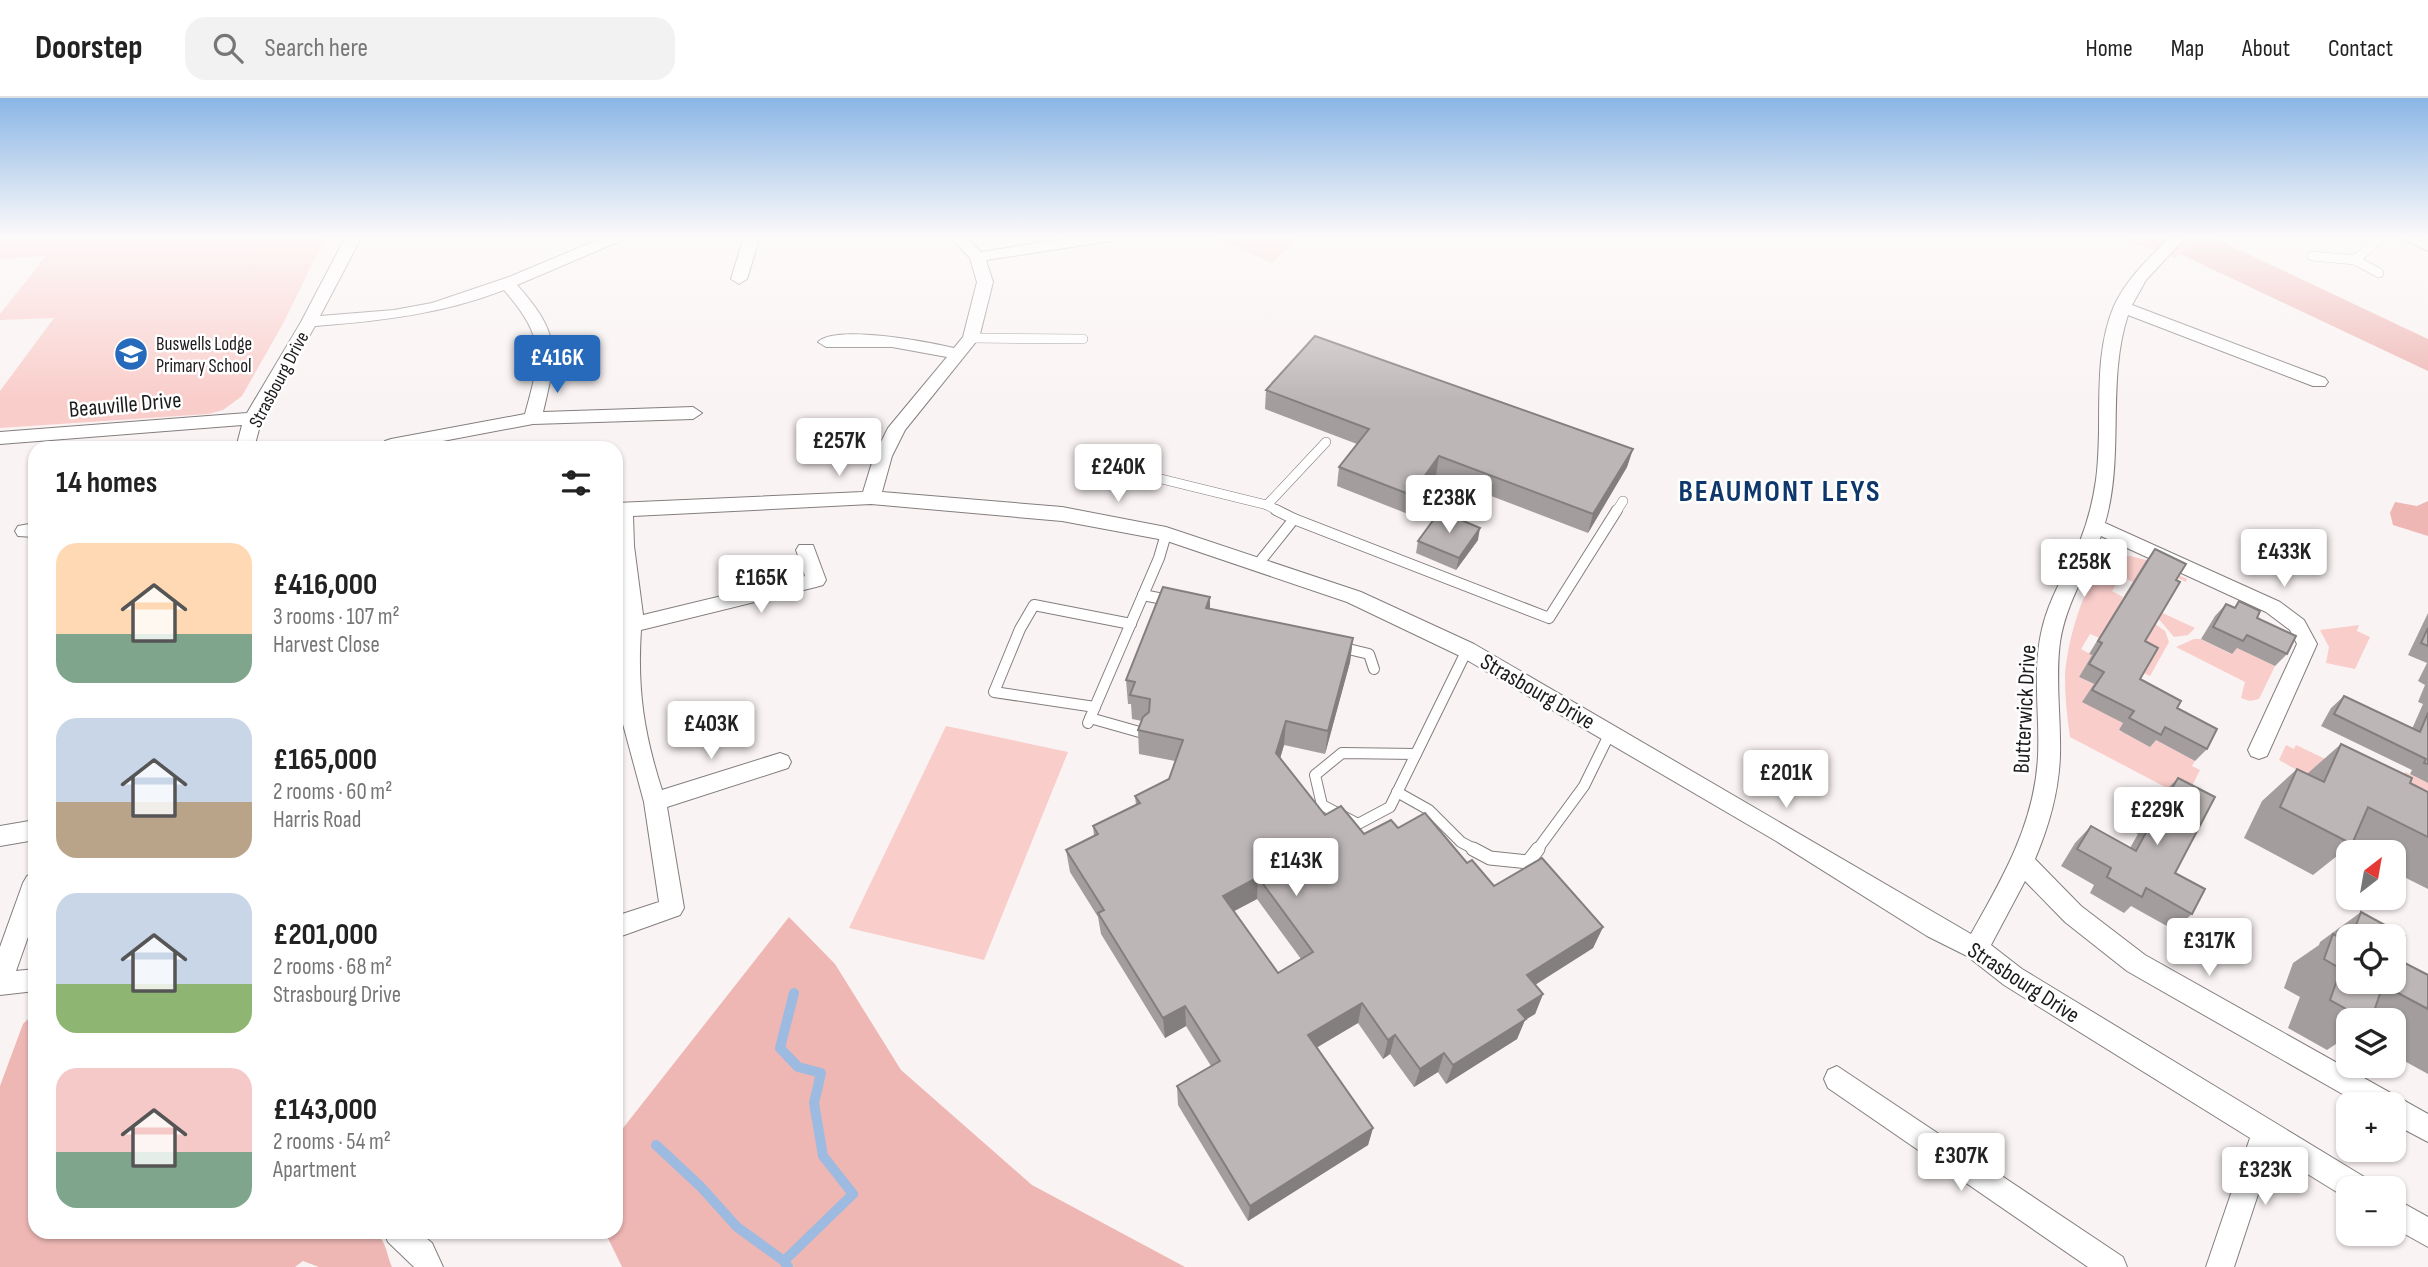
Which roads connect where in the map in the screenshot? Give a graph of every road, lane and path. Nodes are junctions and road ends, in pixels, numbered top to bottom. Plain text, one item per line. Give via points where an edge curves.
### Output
1 (325, 291) edge
2 (483, 291) edge
3 (513, 291) edge
4 (983, 291) edge
5 (2131, 291) edge
6 (2122, 307) junction
7 (309, 322) junction
8 (971, 338) junction
9 (1083, 339) dead end
10 (826, 342) dead end
11 (957, 355) junction
12 (2319, 383) dead end
13 (693, 413) dead end
14 (253, 418) junction
15 (533, 418) junction
16 (99, 430) junction
17 (0, 438) edge
18 (94, 441) edge
19 (247, 441) edge
20 (412, 441) edge
21 (1326, 442) dead end
22 (1137, 473) dead end
23 (871, 498) junction
24 (1623, 501) dead end
25 (1267, 505) junction
26 (623, 510) edge
27 (1294, 519) junction
28 (2095, 526) junction
29 (1166, 534) junction
30 (623, 537) edge
31 (806, 550) dead end
32 (1258, 564) junction
33 (1143, 596) junction
34 (1184, 603) edge
35 (627, 615) edge
36 (1131, 624) junction
37 (1332, 645) edge
38 (1467, 650) junction
39 (1374, 669) dead end
40 (1095, 707) junction
41 (624, 715) edge
42 (1143, 733) edge
43 (1610, 733) junction
44 (2259, 750) dead end
45 (1416, 754) junction
46 (780, 762) dead end
47 (1397, 792) junction
48 (655, 802) junction
49 (28, 831) edge
50 (0, 836) edge
51 (2023, 863) junction
52 (28, 903) edge
53 (623, 926) edge
54 (1976, 948) junction
55 (28, 981) edge
56 (0, 982) edge
57 (1837, 1079) dead end
58 (2364, 1092) edge
59 (2406, 1116) edge
60 (2428, 1129) edge
61 (2265, 1132) junction
62 (2336, 1176) edge
63 (2406, 1219) edge
64 (2428, 1233) edge
65 (406, 1239) edge
66 (429, 1267) edge
67 (2113, 1267) edge
68 (2220, 1267) edge

1 - 7 street, Strasbourg Drive
2 - 7 street via 405,313
3 - 15 street via 542,331 545,350
4 - 8 street
5 - 6 street, Butterwick Drive
6 - 12 street
6 - 28 street, Butterwick Drive via 2107,377 2110,435
7 - 14 street, Strasbourg Drive
8 - 9 lane
8 - 11 street
10 - 11 street via 868,338 914,343
11 - 23 street via 897,428
13 - 15 street
14 - 16 street, Beauville Drive
14 - 19 street, Strasbourg Drive
15 - 20 street
16 - 17 street, Beauville Drive
16 - 18 street
21 - 25 lane
22 - 25 lane
23 - 26 street, Strasbourg Drive
23 - 29 street, Strasbourg Drive via 1062,514
24 - 27 lane via 1549,618
25 - 27 lane
27 - 32 lane
28 - 44 street via 2273,607 2297,625 2307,644
28 - 51 street, Butterwick Drive via 2052,629 2049,760 2038,828
29 - 32 street, Strasbourg Drive
29 - 33 lane
30 - 35 street
31 - 35 street via 816,580
32 - 38 street, Strasbourg Drive via 1354,597
33 - 34 lane
33 - 36 lane
35 - 41 street
36 - 40 lane
36 - 40 lane via 1034,605 994,692
37 - 39 lane via 1369,653
38 - 43 street, Strasbourg Drive
38 - 45 lane
40 - 42 lane via 1089,721
41 - 48 street
43 - 47 lane via 1584,786 1528,862 1490,858 1461,842 1429,810
43 - 54 street, Strasbourg Drive
45 - 47 lane
45 - 47 lane via 1342,753 1315,775 1322,805 1358,824 1390,807
46 - 48 street
48 - 53 street via 672,908
49 - 50 street
51 - 54 street, Butterwick Drive
51 - 58 street via 2073,914 2136,963
52 - 56 street
54 - 61 street, Strasbourg Drive via 2013,977
55 - 56 street
57 - 67 street
59 - 60 street
61 - 62 street, Strasbourg Drive
61 - 68 street
63 - 64 street
65 - 66 street via 422,1252

